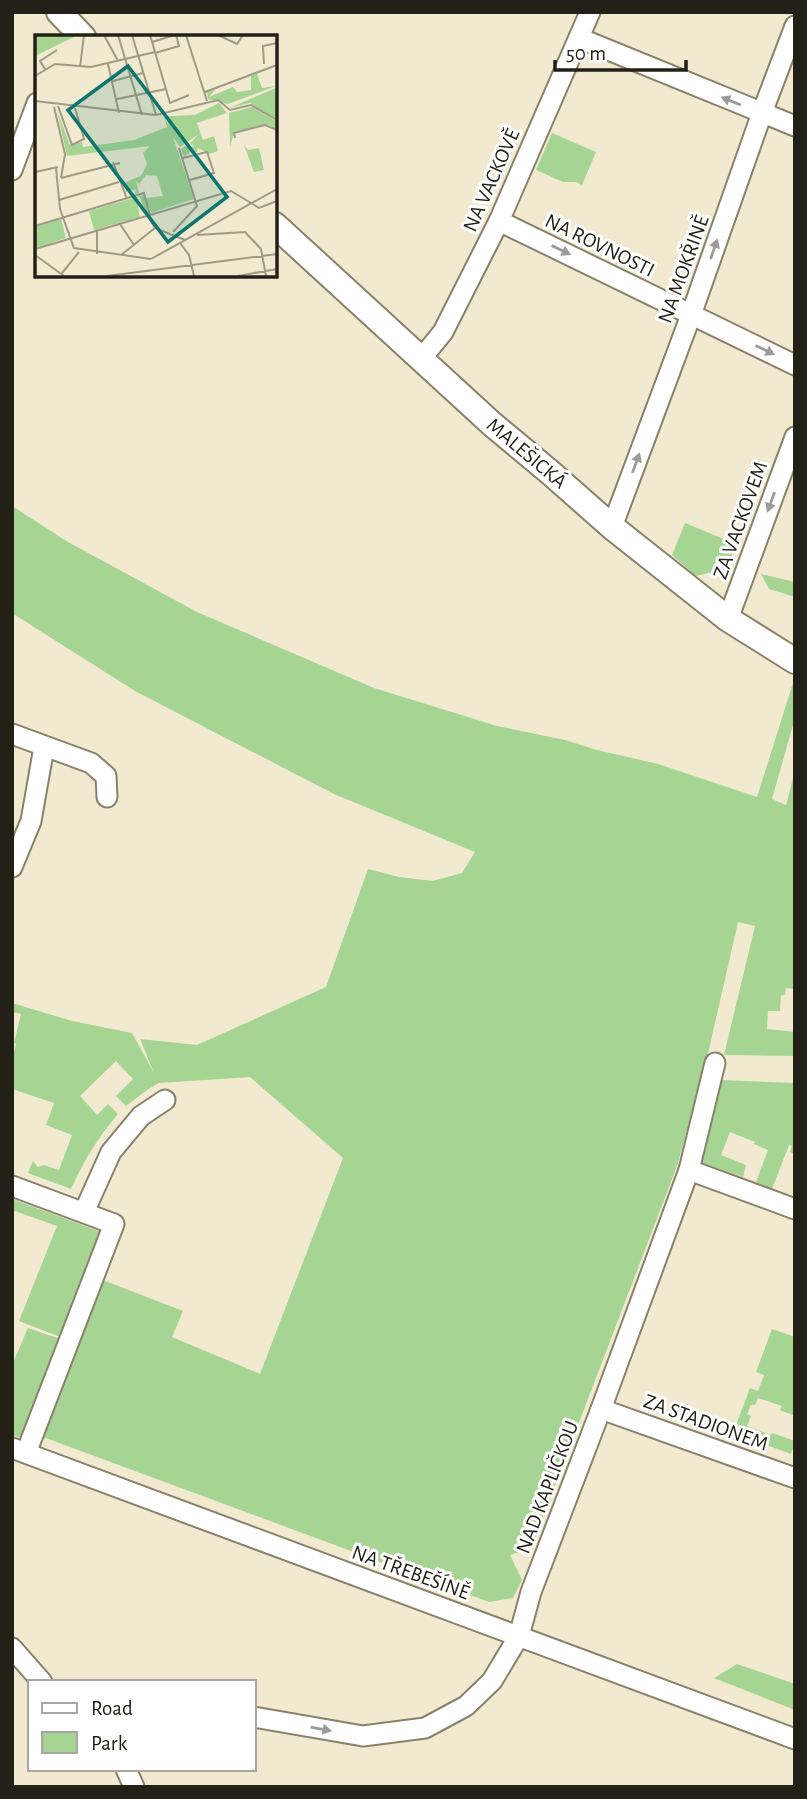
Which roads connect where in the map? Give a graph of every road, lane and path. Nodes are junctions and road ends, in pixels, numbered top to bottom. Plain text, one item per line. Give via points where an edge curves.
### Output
1 (590, 12) edge
2 (795, 26) edge
3 (579, 38) junction
4 (35, 108) edge
5 (762, 113) junction
6 (795, 126) edge
7 (12, 170) edge
8 (499, 220) junction
9 (276, 226) edge
10 (691, 314) junction
11 (421, 359) junction
12 (795, 365) edge
13 (795, 438) edge
14 (612, 527) junction
15 (728, 619) junction
16 (795, 661) edge
17 (12, 734) edge
18 (44, 747) junction
19 (107, 797) dead end
20 (12, 867) edge
21 (715, 1063) dead end
22 (165, 1100) dead end
23 (689, 1170) junction
24 (12, 1186) edge
25 (795, 1209) edge
26 (84, 1212) junction
27 (601, 1409) junction
28 (19, 1450) edge
29 (795, 1478) edge
30 (519, 1636) junction
31 (12, 1648) edge
32 (40, 1680) edge
33 (256, 1717) edge
34 (795, 1739) edge
35 (126, 1771) edge
36 (134, 1787) edge

1 - 3 street, NA VACKOVĚ
2 - 5 street, NA MOKŘINĚ
5 -> 3 street
3 - 8 street, NA VACKOVĚ
4 - 7 street
5 - 6 street
10 -> 5 street, NA MOKŘINĚ
8 -> 10 street, NA ROVNOSTI
8 - 11 street, NA VACKOVĚ via 443,332
9 - 11 street, MALEŠICKÁ
10 -> 12 street, NA ROVNOSTI
14 -> 10 street, NA MOKŘINĚ
11 - 14 street, MALEŠICKÁ
13 -> 15 street, ZA VACKOVEM
14 - 15 street, MALEŠICKÁ
15 - 16 street, MALEŠICKÁ
17 - 18 street
18 - 19 street via 91,763 106,776
18 - 20 street via 31,821
21 - 23 street, NAD KAPLIČKOU
22 - 26 street via 141,1116 111,1152
23 - 25 street
23 - 27 street, NAD KAPLIČKOU
24 - 26 street
26 - 28 street via 114,1224
27 - 29 street, ZA STADIONEM
27 - 30 street, NAD KAPLIČKOU via 531,1592
28 - 30 street, NA TŘEBEŠÍNĚ
33 -> 30 street, NAD KAPLIČKOU via 363,1736 425,1728 466,1706 492,1681
30 - 34 street, NA TŘEBEŠÍNĚ
31 - 32 street
35 - 36 street

